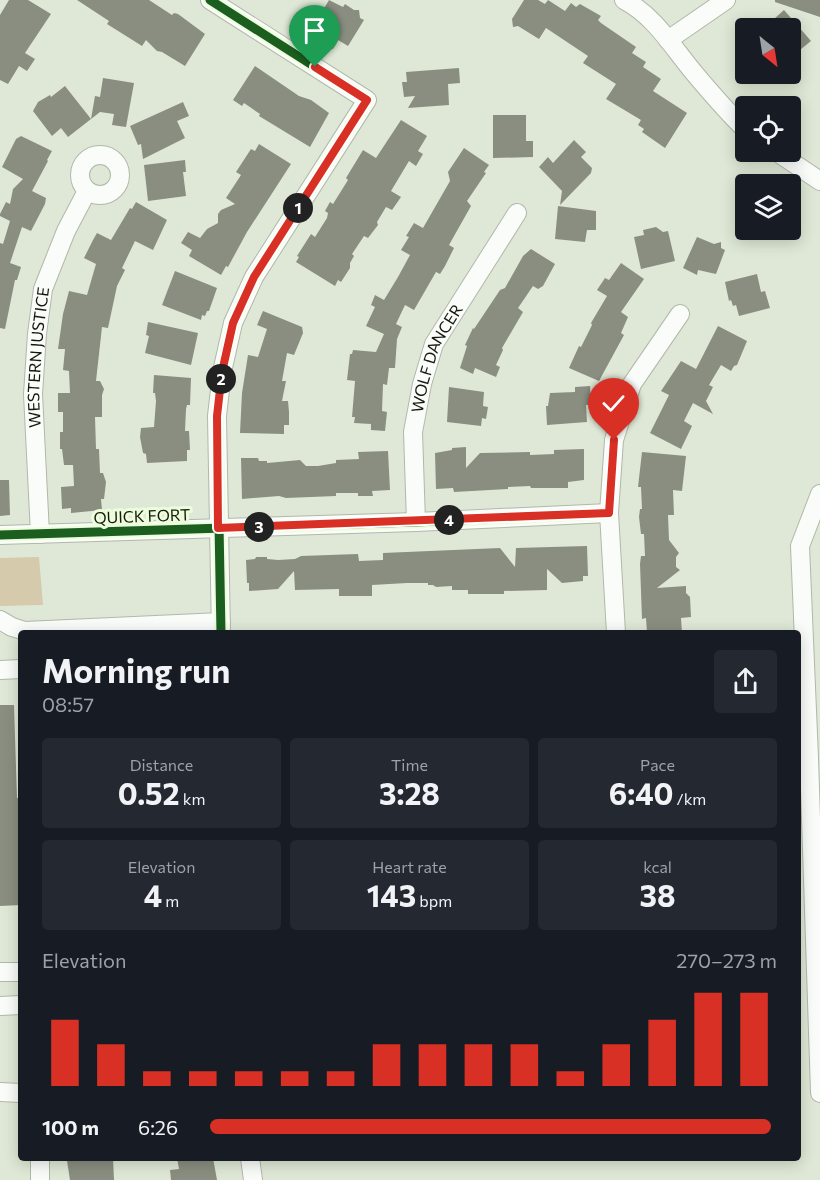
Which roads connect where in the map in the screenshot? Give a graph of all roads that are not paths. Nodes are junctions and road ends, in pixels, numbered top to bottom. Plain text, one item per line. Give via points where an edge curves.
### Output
1 (210, 0) edge
2 (624, 0) edge
3 (726, 0) edge
4 (668, 40) junction
5 (735, 118) edge
6 (792, 162) edge
7 (820, 181) edge
8 (87, 191) dead end
9 (517, 213) dead end
10 (680, 314) dead end
11 (820, 494) edge
12 (609, 513) junction
13 (416, 522) junction
14 (218, 528) junction
15 (40, 534) junction
16 (0, 535) edge
17 (0, 620) edge
18 (221, 628) edge
19 (128, 629) edge
20 (161, 629) edge
21 (20, 630) edge
22 (94, 630) edge
23 (616, 630) edge
24 (18, 669) edge
25 (0, 670) edge
26 (815, 758) edge
27 (0, 972) edge
28 (18, 972) edge
29 (818, 991) edge
30 (18, 1005) edge
31 (0, 1006) edge
32 (0, 1092) edge
33 (18, 1093) edge
34 (820, 1093) edge
35 (40, 1161) edge
36 (250, 1161) edge
37 (40, 1180) edge
38 (253, 1180) edge

1 - 14 street via 367,100 254,277 233,323 217,416
2 - 4 street via 638,8
3 - 4 street
4 - 5 street
6 - 7 street
8 - 15 street, WESTERN JUSTICE via 43,288 33,394
9 - 13 street, WOLF DANCER via 434,344 413,432
10 - 12 street via 632,384 614,440
11 - 26 street via 800,546
12 - 13 street, QUICK FORT
12 - 23 street
13 - 14 street, QUICK FORT
14 - 15 street, QUICK FORT
14 - 18 street
15 - 16 street, QUICK FORT
17 - 21 street
18 - 20 street
19 - 20 street
19 - 22 street
24 - 25 street
26 - 29 street
27 - 28 street
29 - 34 street
30 - 31 street
32 - 33 street
35 - 37 street
36 - 38 street

